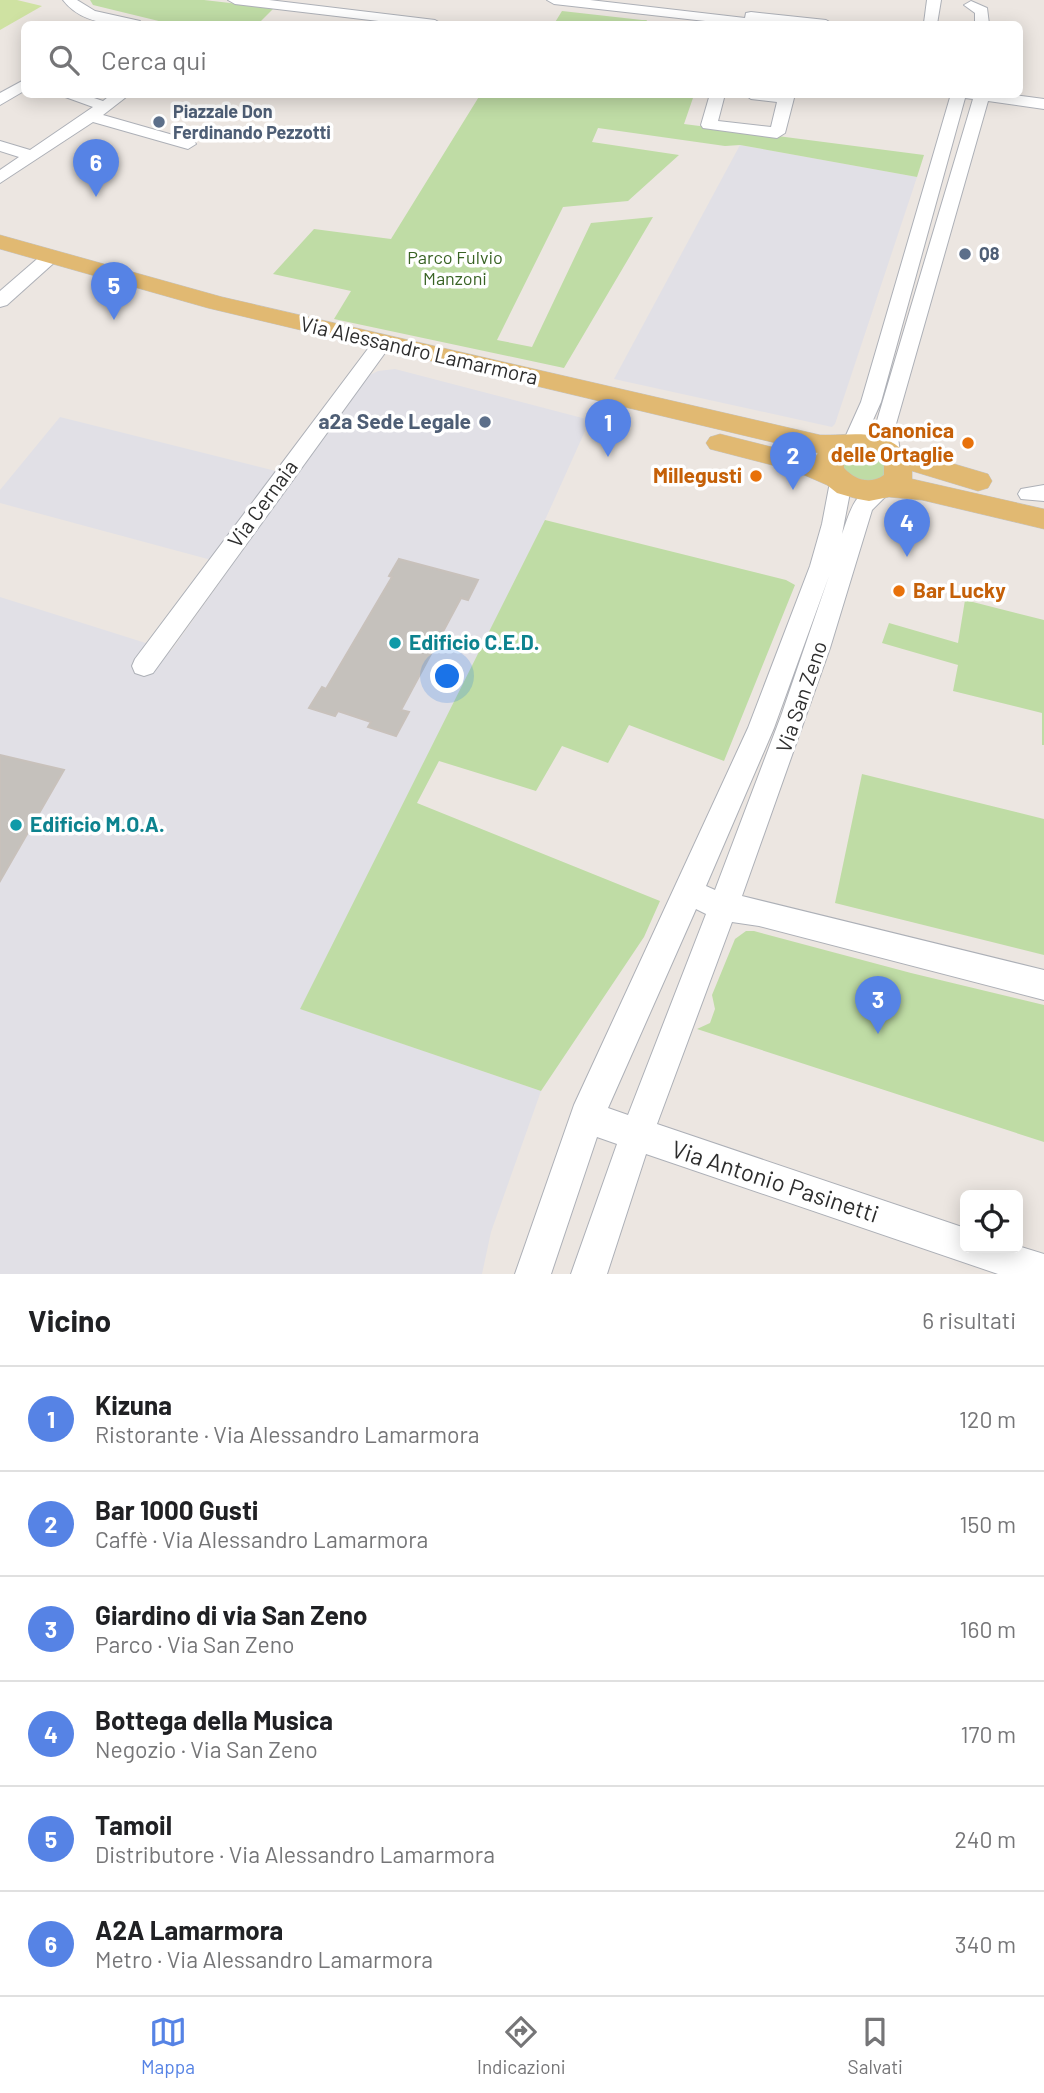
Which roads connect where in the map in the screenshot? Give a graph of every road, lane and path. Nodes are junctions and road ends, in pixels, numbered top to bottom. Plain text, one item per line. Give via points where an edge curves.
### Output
1 (70, 0) edge
2 (235, 0) edge
3 (376, 0) edge
4 (554, 0) edge
5 (619, 0) edge
6 (934, 0) edge
7 (996, 0) edge
8 (582, 1) edge
9 (972, 2) edge
10 (359, 20) edge
11 (121, 21) edge
12 (378, 21) edge
13 (741, 21) edge
14 (800, 21) edge
15 (932, 21) edge
16 (970, 21) edge
17 (982, 21) edge
18 (993, 21) edge
19 (0, 76) edge
20 (21, 83) edge
21 (21, 86) edge
22 (78, 98) edge
23 (117, 98) edge
24 (717, 98) edge
25 (786, 98) edge
26 (958, 98) edge
27 (976, 98) edge
28 (999, 98) edge
29 (0, 100) edge
30 (1044, 104) edge
31 (105, 106) junction
32 (90, 116) junction
33 (188, 144) dead end
34 (0, 146) edge
35 (31, 156) junction
36 (0, 178) edge
37 (0, 242) edge
38 (0, 257) edge
39 (42, 263) junction
40 (0, 301) edge
41 (378, 349) junction
42 (847, 444) junction
43 (891, 454) junction
44 (837, 479) junction
45 (885, 488) junction
46 (1039, 495) edge
47 (1044, 519) edge
48 (144, 666) dead end
49 (690, 893) junction
50 (722, 907) junction
51 (1044, 985) edge
52 (586, 1117) junction
53 (637, 1135) junction
54 (960, 1243) edge
55 (988, 1253) edge
56 (1044, 1272) edge
57 (533, 1274) edge
58 (589, 1274) edge

1 - 11 street via 85,13
2 - 10 street
3 - 10 street
4 - 8 street
5 - 14 street
6 - 15 street
7 - 18 street
8 - 13 street
9 - 16 street
9 - 17 street via 982,11
10 - 12 street
19 - 20 street
21 - 29 street
22 - 31 street
23 - 31 street
24 - 25 street via 709,125 777,134
26 - 42 street via 871,402
27 - 43 street via 886,424
28 - 30 street
31 - 32 street
32 - 33 street
32 - 35 street
34 - 35 street
35 - 36 street
37 - 39 main road, Via Alessandro Lamarmora
38 - 39 main road, Via Alessandro Lamarmora
39 - 40 street
39 - 41 main road, Via Alessandro Lamarmora via 217,303
41 - 42 main road, Via Alessandro Lamarmora via 820,444
41 - 44 main road, Via Alessandro Lamarmora via 803,464
41 - 48 street, Via Cernaia
42 - 43 main road via 872,444
42 - 44 main road via 828,461
43 - 45 main road via 900,473
43 - 46 main road
44 - 45 main road via 864,491
44 - 49 street, Via San Zeno via 832,527 770,708
45 - 47 main road via 922,490
45 - 50 street, Via San Zeno via 867,499 861,510 796,717
49 - 50 street
49 - 52 street, Via San Zeno
50 - 51 street via 760,912
50 - 53 street, Via San Zeno
52 - 53 street, Via Antonio Pasinetti
52 - 57 street, Via San Zeno
53 - 54 street, Via Antonio Pasinetti
53 - 58 street, Via San Zeno
55 - 56 street

